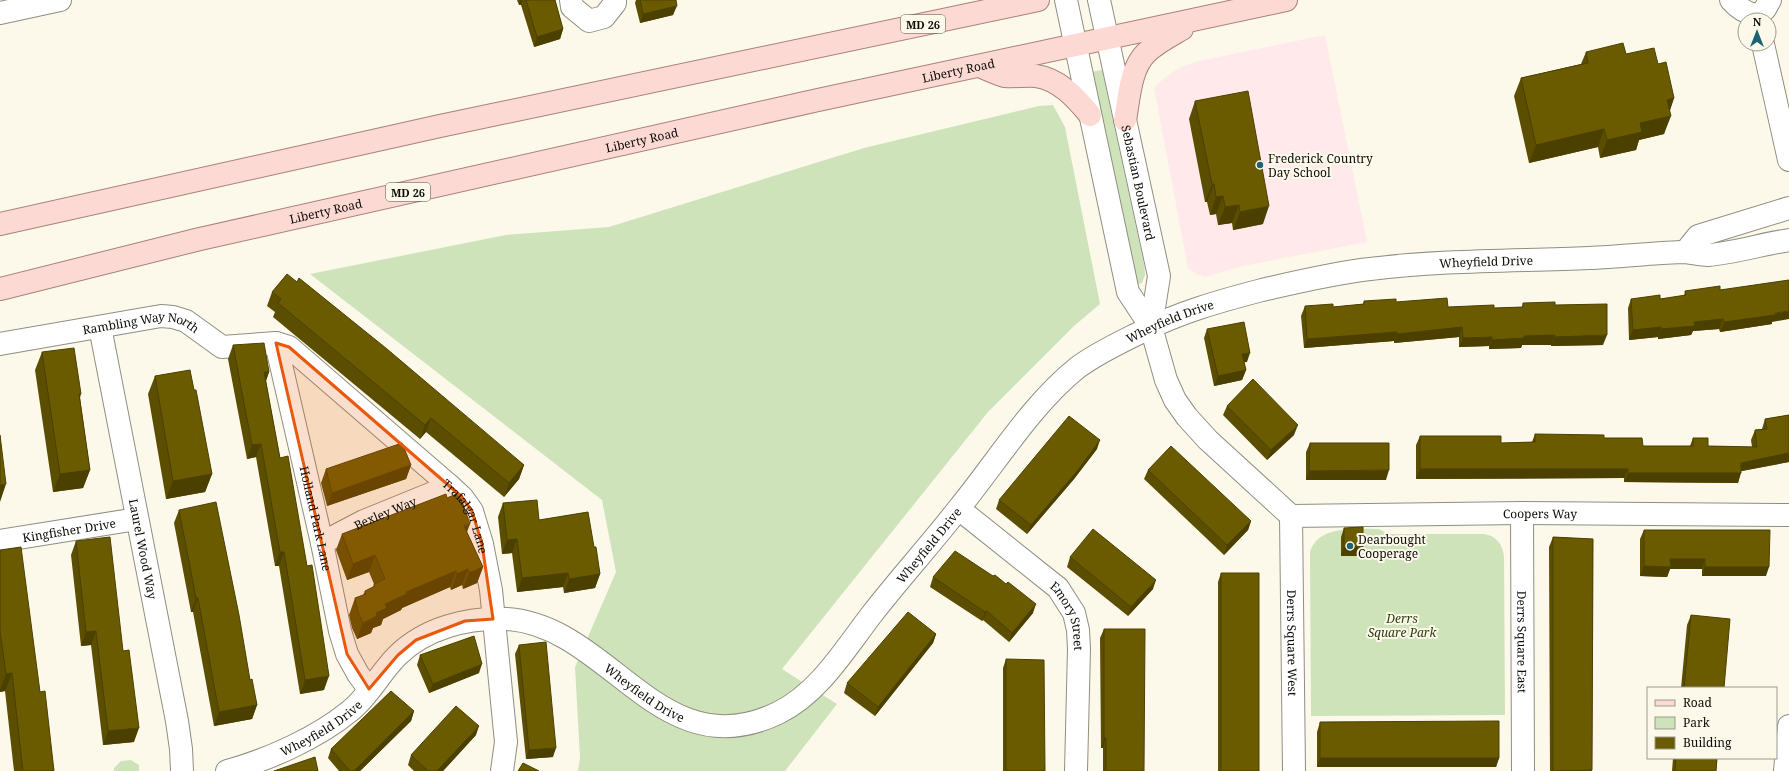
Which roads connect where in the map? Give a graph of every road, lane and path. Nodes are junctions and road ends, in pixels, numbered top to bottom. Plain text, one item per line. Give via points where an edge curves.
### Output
1 (60, 0) edge
2 (571, 0) edge
3 (615, 0) edge
4 (1038, 0) edge
5 (1066, 0) edge
6 (1099, 0) edge
7 (1286, 0) edge
8 (1731, 0) edge
9 (1746, 12) edge
10 (0, 13) edge
11 (1199, 19) junction
12 (1107, 38) junction
13 (1075, 46) junction
14 (1765, 52) edge
15 (979, 66) junction
16 (1090, 115) junction
17 (1125, 120) junction
18 (1789, 160) edge
19 (1789, 208) edge
20 (0, 224) edge
21 (1789, 240) edge
22 (1686, 252) junction
23 (0, 289) edge
24 (100, 327) junction
25 (1151, 327) junction
26 (276, 343) junction
27 (0, 344) edge
28 (450, 486) junction
29 (959, 510) junction
30 (1522, 513) junction
31 (1789, 515) edge
32 (1291, 516) junction
33 (137, 519) junction
34 (0, 541) edge
35 (322, 542) junction
36 (493, 620) junction
37 (370, 689) junction
38 (1789, 726) edge
39 (182, 771) edge
40 (227, 771) edge
41 (502, 771) edge
42 (1076, 771) edge
43 (1294, 771) edge
44 (1523, 771) edge
45 (1785, 771) edge

1 - 10 street
2 - 3 street via 572,7 589,21 604,18
4 - 20 main road, MD 26 via 448,125
5 - 13 street, Sebastian Boulevard
6 - 12 street, Sebastian Boulevard
7 - 11 main road, Liberty Road / MD 26
8 - 9 street
11 - 12 main road, Liberty Road / MD 26
11 - 17 main road via 1145,53 1138,64 1132,84
12 - 13 main road, Liberty Road / MD 26
12 - 17 street, Sebastian Boulevard
13 - 15 main road, Liberty Road / MD 26
13 - 16 street, Sebastian Boulevard
14 - 18 street
15 - 16 main road via 1006,76 1038,76 1052,81 1078,101
15 - 23 main road, Liberty Road / MD 26 via 200,239
16 - 25 street, Sebastian Boulevard via 1128,292
17 - 25 street, Sebastian Boulevard via 1159,276
19 - 22 street via 1698,236
21 - 22 street, Wheyfield Drive via 1704,255
22 - 25 street, Wheyfield Drive via 1615,258 1462,262 1370,269 1275,287 1219,301
24 - 26 street, Rambling Way North via 161,316 173,317 186,321 222,347
24 - 27 street, Rambling Way North
24 - 33 street, Laurel Wood Way
25 - 29 street, Wheyfield Drive via 1105,350 1076,369 1031,415
25 - 32 street, Sebastian Boulevard via 1166,380 1175,400 1208,440
26 - 28 street, Trafalgar Lane via 289,347
26 - 35 street, Holland Park Lane
28 - 35 street, Bexley Way via 364,521
28 - 36 street, Trafalgar Lane via 472,511 482,544 491,590
29 - 36 street, Wheyfield Drive via 820,681 797,702 747,725 728,727 695,722 670,713 584,650 556,633 512,620
29 - 42 street, Emory Street via 1058,588 1074,613 1079,649
30 - 31 street, Coopers Way
30 - 32 street, Coopers Way
30 - 44 street, Derrs Square East
32 - 43 street, Derrs Square West
33 - 34 street, Kingfisher Drive
33 - 39 street, Laurel Wood Way via 177,721
35 - 37 street, Holland Park Lane via 347,654
36 - 37 street, Wheyfield Drive via 465,621 441,628 416,640 398,655
36 - 41 street, Trafalgar Lane via 506,742
37 - 40 street, Wheyfield Drive via 352,709 333,724 276,755
38 - 45 street

